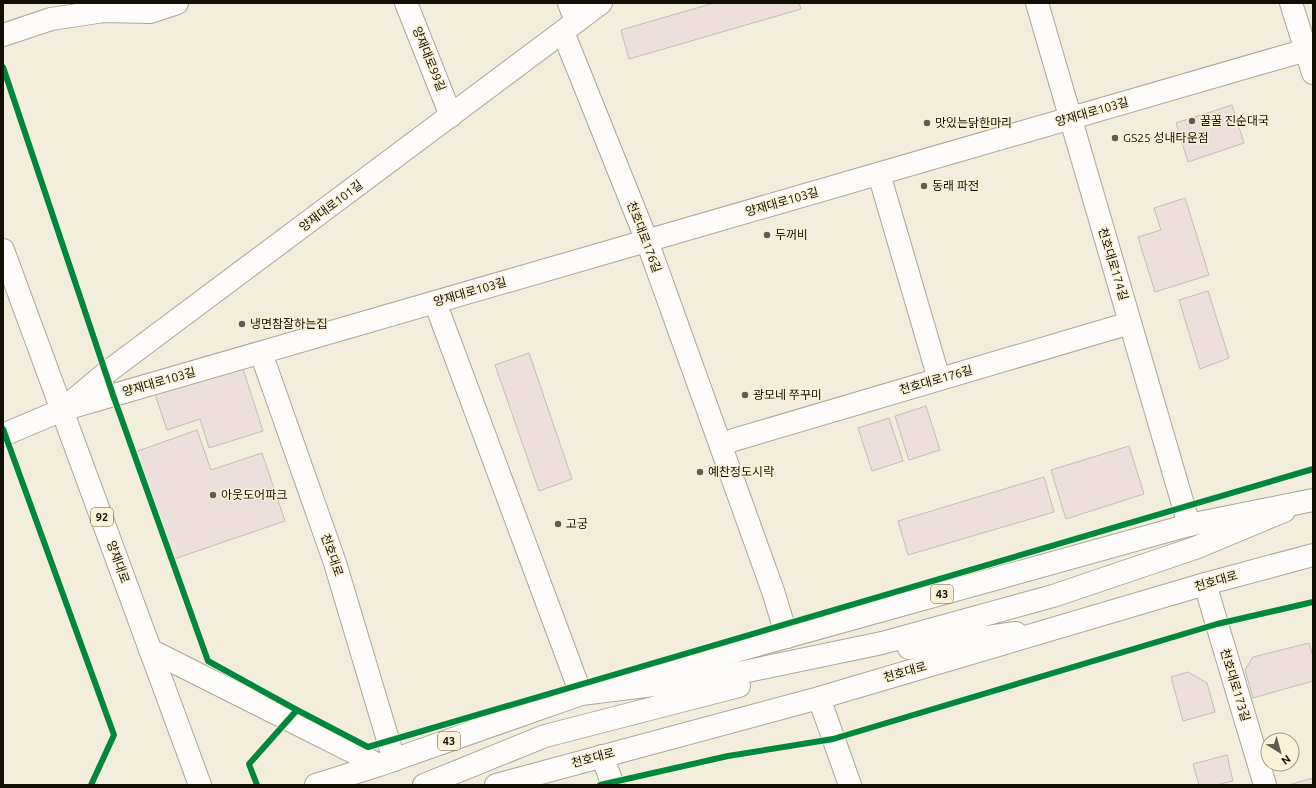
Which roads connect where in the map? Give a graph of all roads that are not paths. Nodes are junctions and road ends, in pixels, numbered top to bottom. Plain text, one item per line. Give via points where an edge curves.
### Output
1 (177, 3) edge
2 (406, 3) edge
3 (601, 3) edge
4 (1037, 3) edge
5 (1291, 3) edge
6 (148, 8) edge
7 (569, 19) edge
8 (3, 36) edge
9 (1309, 49) edge
10 (1313, 73) edge
11 (451, 116) junction
12 (1069, 119) junction
13 (879, 174) junction
14 (647, 241) junction
15 (3, 250) edge
16 (435, 302) junction
17 (1130, 323) junction
18 (261, 352) junction
19 (939, 379) junction
20 (62, 410) junction
21 (3, 436) edge
22 (720, 444) junction
23 (1309, 501) edge
24 (1189, 525) junction
25 (1313, 554) edge
26 (1205, 584) junction
27 (1059, 627) junction
28 (787, 637) junction
29 (150, 650) junction
30 (581, 694) junction
31 (819, 698) junction
32 (602, 756) junction
33 (387, 763) junction
34 (200, 785) edge
35 (316, 785) edge
36 (424, 785) edge
37 (496, 785) edge
38 (614, 785) edge
39 (850, 785) edge
40 (1265, 785) edge

1 - 6 street
2 - 11 street, 양재대로99길
3 - 7 street, 양재대로101길
4 - 12 street, 천호대로174길
5 - 9 street
6 - 8 street via 51,19
7 - 11 street, 양재대로101길
7 - 14 street, 천호대로176길
9 - 10 street
9 - 12 street, 양재대로103길
11 - 20 street, 양재대로101길 via 113,368
12 - 13 street, 양재대로103길
12 - 17 street, 천호대로174길
13 - 14 street, 양재대로103길
13 - 19 street
14 - 16 street, 양재대로103길
14 - 22 street, 천호대로176길
15 - 20 street, 양재대로 / 92
16 - 18 street, 양재대로103길
16 - 30 street
17 - 19 street, 천호대로176길
17 - 24 street, 천호대로174길
18 - 20 street, 양재대로103길
18 - 33 street, 천호대로 via 335,563
19 - 22 street, 천호대로176길
20 - 21 street
20 - 29 street, 양재대로 / 92
22 - 28 street, 천호대로176길
23 - 24 street, 43
23 - 30 street via 1195,548 1054,596 882,643 718,677
24 - 28 street, 43
25 - 26 street, 천호대로
26 - 27 street, 천호대로
26 - 40 street, 천호대로173길
27 - 31 street, 천호대로
27 - 36 street via 921,646 818,667 640,711 545,736
28 - 30 street, 43
29 - 33 street
29 - 34 street, 양재대로 / 92
30 - 33 street, 43
31 - 32 street, 천호대로
31 - 39 street
32 - 37 street, 천호대로
32 - 38 street
33 - 35 street, 43

